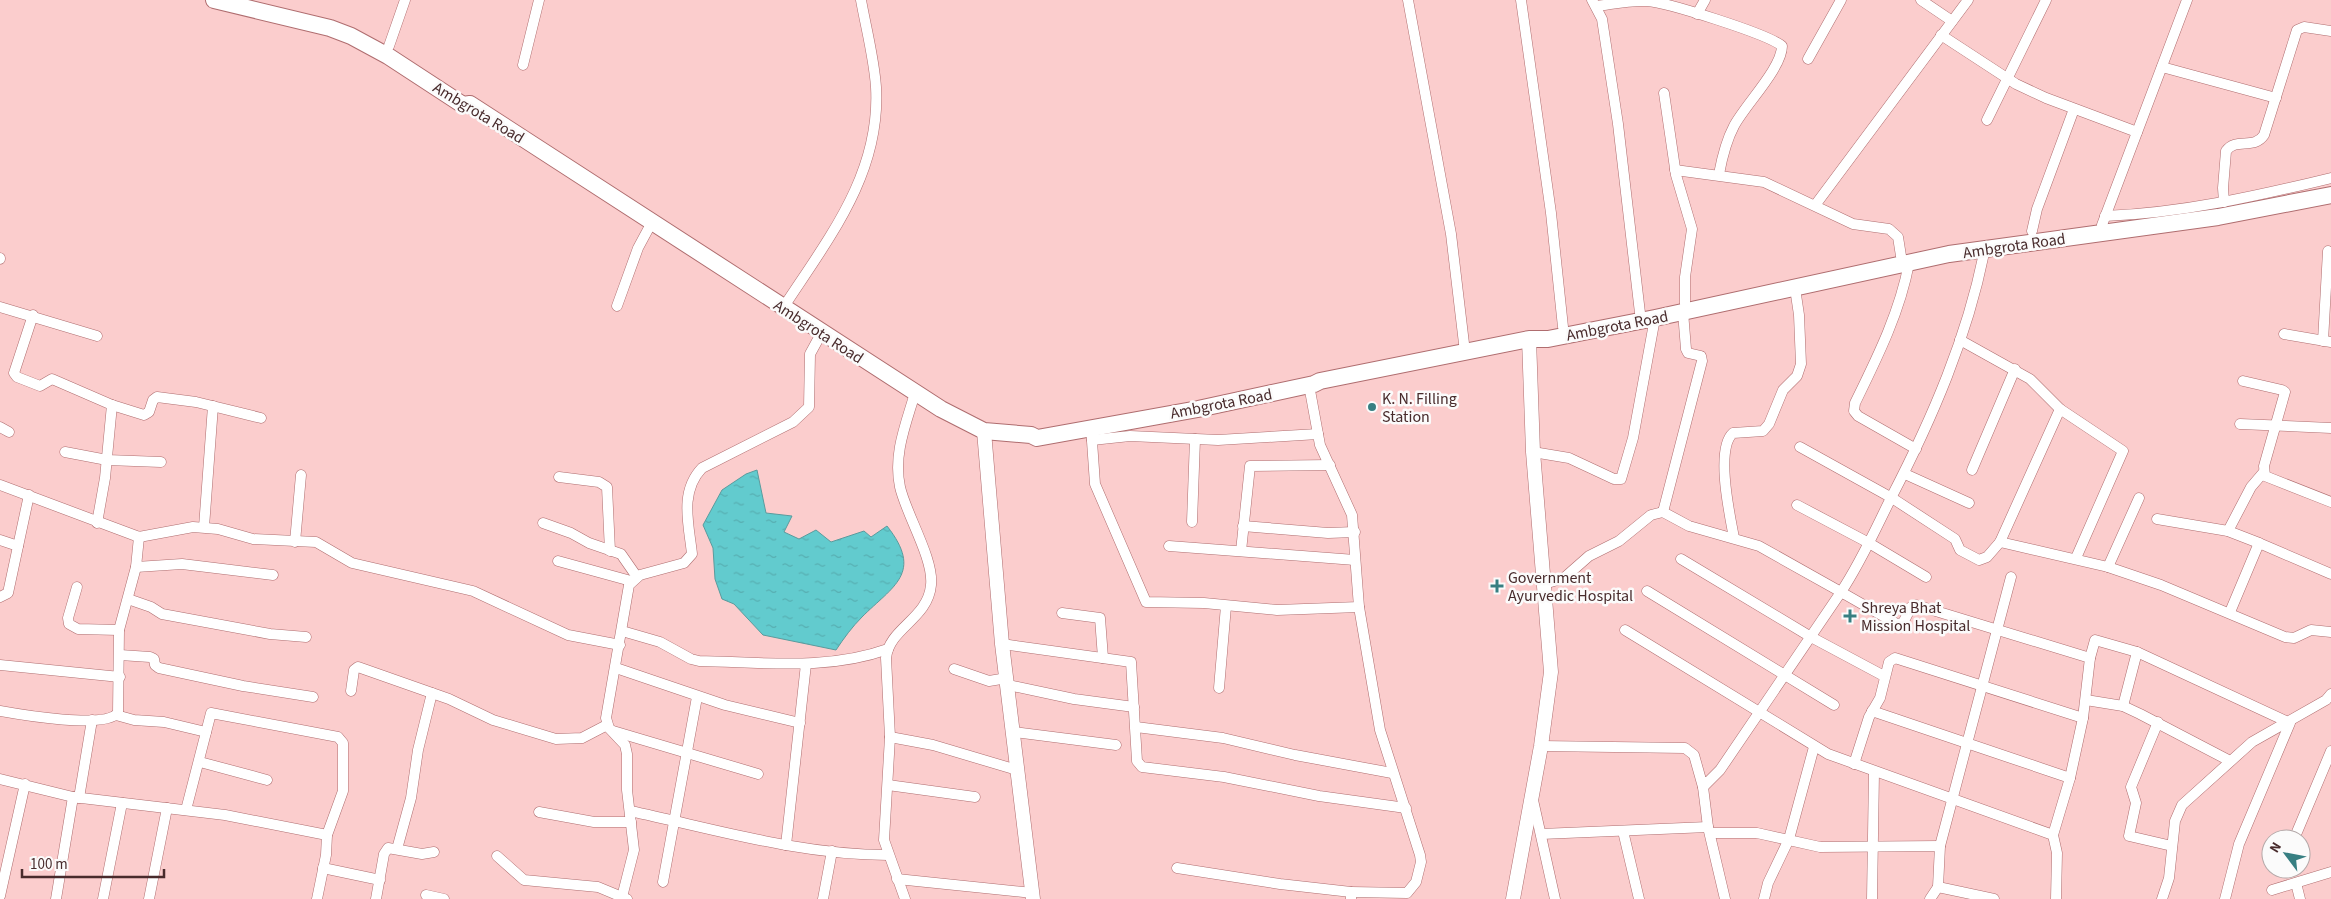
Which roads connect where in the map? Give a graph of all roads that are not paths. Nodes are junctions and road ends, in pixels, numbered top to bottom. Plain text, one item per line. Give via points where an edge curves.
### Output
1 (214, 0) edge
2 (255, 0) edge
3 (404, 0) edge
4 (539, 0) edge
5 (861, 0) edge
6 (1408, 0) edge
7 (1521, 0) edge
8 (1706, 0) edge
9 (1841, 0) edge
10 (1921, 0) edge
11 (1968, 0) edge
12 (2046, 0) edge
13 (2187, 0) edge
14 (1594, 3) edge
15 (1697, 14) junction
16 (1952, 21) junction
17 (2331, 31) edge
18 (1941, 35) junction
19 (388, 46) junction
20 (1808, 59) dead end
21 (523, 65) dead end
22 (2162, 67) junction
23 (2007, 80) junction
24 (1664, 93) dead end
25 (2276, 98) junction
26 (470, 104) junction
27 (2074, 109) junction
28 (1987, 120) dead end
29 (2137, 132) junction
30 (1675, 170) junction
31 (1718, 174) junction
32 (2331, 178) edge
33 (2331, 183) edge
34 (2331, 195) edge
35 (2224, 202) junction
36 (1816, 204) junction
37 (2103, 220) junction
38 (652, 222) junction
39 (2032, 231) junction
40 (1986, 248) junction
41 (2328, 250) dead end
42 (1905, 259) junction
43 (1795, 288) junction
44 (617, 306) dead end
45 (0, 307) edge
46 (783, 308) junction
47 (1684, 308) junction
48 (33, 315) junction
49 (1647, 316) junction
50 (1563, 327) junction
51 (822, 332) junction
52 (2284, 334) dead end
53 (97, 336) dead end
54 (1534, 339) junction
55 (1960, 340) junction
56 (2327, 342) edge
57 (1465, 352) junction
58 (2015, 369) junction
59 (2243, 382) dead end
60 (1312, 384) junction
61 (915, 393) junction
62 (112, 405) junction
63 (213, 406) junction
64 (2060, 408) junction
65 (261, 418) dead end
66 (2240, 424) dead end
67 (2276, 427) junction
68 (2331, 428) edge
69 (984, 431) junction
70 (1092, 433) junction
71 (1318, 434) junction
72 (1031, 435) junction
73 (1195, 440) junction
74 (1800, 447) dead end
75 (1916, 449) junction
76 (65, 452) dead end
77 (1533, 452) junction
78 (107, 460) junction
79 (161, 462) dead end
80 (1330, 465) junction
81 (1972, 470) dead end
82 (2263, 473) junction
83 (1905, 474) junction
84 (301, 475) dead end
85 (559, 477) dead end
86 (0, 485) edge
87 (29, 495) junction
88 (1892, 498) junction
89 (2139, 498) dead end
90 (2331, 502) edge
91 (1969, 503) dead end
92 (1797, 505) dead end
93 (1663, 512) junction
94 (2157, 519) dead end
95 (1192, 522) dead end
96 (98, 523) junction
97 (543, 523) dead end
98 (1243, 526) junction
99 (204, 527) junction
100 (2228, 531) junction
101 (1355, 532) junction
102 (139, 537) junction
103 (1734, 538) junction
104 (0, 540) edge
105 (295, 542) junction
106 (2000, 542) junction
107 (1869, 543) junction
108 (2259, 543) junction
109 (18, 546) junction
110 (1170, 546) dead end
111 (610, 550) junction
112 (1241, 551) junction
113 (2076, 558) junction
114 (1681, 559) dead end
115 (1355, 560) junction
116 (558, 561) dead end
117 (136, 567) junction
118 (2108, 567) junction
119 (2331, 574) edge
120 (273, 575) dead end
121 (1926, 577) dead end
122 (2010, 577) dead end
123 (634, 579) junction
124 (1544, 584) junction
125 (77, 587) dead end
126 (1647, 591) dead end
127 (1841, 592) junction
128 (0, 597) edge
129 (128, 599) junction
130 (1226, 606) junction
131 (1359, 607) junction
132 (1062, 612) dead end
133 (2230, 612) junction
134 (119, 630) junction
135 (1625, 630) dead end
136 (1998, 630) junction
137 (622, 631) junction
138 (2331, 632) edge
139 (306, 637) dead end
140 (1811, 637) junction
141 (620, 644) junction
142 (1002, 644) junction
143 (888, 649) junction
144 (2136, 652) junction
145 (120, 654) junction
146 (1103, 658) junction
147 (2090, 658) junction
148 (806, 664) junction
149 (0, 665) edge
150 (616, 668) junction
151 (954, 669) dead end
152 (1785, 675) junction
153 (120, 676) junction
154 (1884, 676) junction
155 (1008, 682) junction
156 (1982, 685) junction
157 (1219, 688) dead end
158 (351, 691) dead end
159 (432, 693) junction
160 (312, 697) dead end
161 (697, 697) junction
162 (2086, 700) junction
163 (2329, 700) edge
164 (1834, 704) dead end
165 (2123, 706) junction
166 (1134, 707) junction
167 (1760, 711) junction
168 (1872, 711) junction
169 (0, 712) edge
170 (116, 716) junction
171 (2083, 718) junction
172 (92, 720) junction
173 (2158, 722) junction
174 (800, 723) junction
175 (2290, 723) junction
176 (1136, 726) junction
177 (609, 728) junction
178 (206, 732) junction
179 (1014, 732) junction
180 (890, 737) junction
181 (1967, 743) junction
182 (1116, 746) dead end
183 (1541, 746) junction
184 (1814, 747) junction
185 (2331, 751) edge
186 (687, 754) junction
187 (2230, 761) junction
188 (200, 762) junction
189 (1854, 764) junction
190 (1017, 770) junction
191 (1874, 772) junction
192 (1392, 773) junction
193 (758, 774) dead end
194 (2070, 778) junction
195 (0, 779) edge
196 (267, 780) dead end
197 (25, 784) junction
198 (888, 785) junction
199 (1703, 787) junction
200 (1532, 794) junction
201 (76, 797) junction
202 (974, 797) dead end
203 (1950, 799) junction
204 (122, 804) junction
205 (167, 808) junction
206 (1406, 808) junction
207 (186, 810) junction
208 (539, 812) dead end
209 (630, 817) junction
210 (676, 821) junction
211 (2299, 829) edge
212 (1709, 830) junction
213 (1623, 831) junction
214 (327, 834) junction
215 (1541, 834) junction
216 (2053, 835) junction
217 (1789, 839) junction
218 (786, 845) junction
219 (1873, 846) junction
220 (1940, 846) junction
221 (2172, 846) junction
222 (397, 849) junction
223 (832, 851) junction
224 (434, 852) dead end
225 (888, 855) junction
226 (497, 856) dead end
227 (323, 868) junction
228 (1177, 868) dead end
229 (2331, 872) edge
230 (897, 879) junction
231 (380, 880) junction
232 (663, 882) dead end
233 (2296, 883) junction
234 (1938, 887) junction
235 (2272, 890) dead end
236 (602, 894) edge
237 (426, 895) dead end
238 (0, 896) edge
239 (1033, 896) edge
240 (1352, 896) edge
241 (1406, 896) edge
242 (624, 898) edge
243 (56, 899) edge
244 (103, 899) edge
245 (149, 899) edge
246 (317, 899) edge
247 (376, 899) edge
248 (444, 899) edge
249 (823, 899) edge
250 (904, 899) edge
251 (1513, 899) edge
252 (1555, 899) edge
253 (1639, 899) edge
254 (1724, 899) edge
255 (1764, 899) edge
256 (1872, 899) edge
257 (1930, 899) edge
258 (1994, 899) edge
259 (2056, 899) edge
260 (2162, 899) edge
261 (2225, 899) edge
262 (2300, 899) edge

1 - 26 main road, Ambgrota Road via 344,33 379,51 463,105
2 - 19 main road via 354,27
3 - 19 street
4 - 21 street
5 - 46 street via 876,86 876,121 869,157 856,191
6 - 57 street via 1452,234
7 - 50 street via 1551,213
8 - 15 street
9 - 20 street
10 - 16 street
11 - 16 street
12 - 23 street
13 - 22 street
14 - 15 street via 1646,1
14 - 49 street via 1602,19
15 - 31 street via 1782,46 1764,84 1731,131
16 - 18 street
17 - 25 street via 2299,28
18 - 23 street
18 - 36 street
19 - 26 main road via 467,98
22 - 25 street
22 - 29 street
23 - 27 street
23 - 28 street
24 - 30 street
25 - 35 street via 2261,139 2250,144 2232,145 2226,151
26 - 38 main road, Ambgrota Road
27 - 29 street
27 - 39 street via 2039,202
29 - 37 street
30 - 31 street
30 - 47 street via 1692,229
31 - 36 street via 1764,182
32 - 35 street
33 - 37 main road via 2233,206
34 - 40 main road, Ambgrota Road via 2218,217
35 - 37 street
36 - 42 street via 1853,224 1892,230 1898,237
37 - 39 main road
38 - 44 street via 638,248
38 - 46 main road, Ambgrota Road
39 - 42 main road via 1975,240
40 - 42 main road, Ambgrota Road
40 - 55 street
41 - 56 street
42 - 43 main road, Ambgrota Road
42 - 47 main road
42 - 75 street via 1903,293 1854,411
43 - 47 main road, Ambgrota Road
43 - 103 street via 1801,343 1799,373 1783,390 1763,431 1733,433 1726,447 1725,491
45 - 48 street
46 - 51 main road, Ambgrota Road
47 - 49 main road, Ambgrota Road
47 - 93 street via 1686,349 1701,356 1702,362
48 - 53 street
48 - 62 street via 15,375 40,386 52,379
49 - 50 main road
49 - 54 main road, Ambgrota Road via 1548,339
49 - 77 street via 1633,438 1622,479 1569,458
50 - 54 main road via 1544,332
51 - 61 main road, Ambgrota Road
51 - 123 street via 810,354 809,408 793,422 702,468 687,494 692,554 689,559
52 - 56 street
54 - 57 main road, Ambgrota Road
54 - 77 street
55 - 58 street
55 - 75 street
57 - 60 main road, Ambgrota Road
58 - 64 street via 2039,386
58 - 81 street
59 - 67 street via 2284,392
60 - 70 main road, Ambgrota Road
60 - 71 street
60 - 72 main road via 1312,379 1290,382 1079,420
61 - 69 main road, Ambgrota Road
61 - 143 street via 899,450 899,478 930,572 931,586 923,608
62 - 63 street via 144,415 150,412 157,397
62 - 78 street
63 - 65 street
63 - 99 street
64 - 106 street
64 - 113 street via 2123,451
66 - 67 street
67 - 68 street
67 - 82 street
69 - 72 main road, Ambgrota Road
69 - 142 street
70 - 72 main road, Ambgrota Road via 1040,438
70 - 73 street
70 - 130 street via 1094,484 1144,600
71 - 73 street
71 - 80 street
73 - 95 street
74 - 88 street
75 - 83 street
76 - 78 street
77 - 124 street
78 - 79 street
78 - 96 street
80 - 98 street via 1250,466
80 - 101 street via 1350,505
82 - 90 street via 2267,478
82 - 100 street via 2251,488
83 - 88 street
83 - 91 street
84 - 105 street
85 - 111 street via 599,482 608,487
86 - 87 street
87 - 96 street
87 - 109 street
88 - 106 street via 1955,539 1960,550 1979,560 1987,557
88 - 107 street
89 - 118 street
92 - 107 street
93 - 103 street via 1689,526
93 - 124 street via 1651,516 1619,541 1589,556 1564,578
94 - 100 street
96 - 102 street
97 - 111 street
98 - 101 street
98 - 112 street
99 - 102 street
99 - 105 street via 253,539
100 - 108 street
101 - 115 street
102 - 117 street
103 - 127 street via 1759,546
104 - 109 street
105 - 141 street via 316,542 352,563 486,595 577,638
106 - 113 street
107 - 121 street
107 - 127 street
108 - 119 street
108 - 133 street
109 - 128 street via 8,593
110 - 112 street
111 - 123 street via 625,558
112 - 115 street
113 - 118 street
114 - 140 street
115 - 131 street
116 - 123 street
117 - 120 street via 182,564
117 - 129 street
118 - 133 street
122 - 136 street
123 - 137 street
124 - 183 street via 1552,672
125 - 134 street via 69,624 78,629
126 - 152 street
127 - 136 street via 1897,624 1903,623 1911,607 1916,605
127 - 140 street
129 - 134 street
129 - 139 street via 162,614 270,634
130 - 131 street via 1287,610
130 - 157 street
131 - 192 street via 1380,730
132 - 146 street via 1100,618
133 - 138 street via 2290,638 2311,630
134 - 145 street
135 - 167 street
136 - 147 street
136 - 156 street
137 - 141 street
137 - 148 street via 660,642 699,661
140 - 152 street
140 - 154 street
141 - 150 street
142 - 146 street
142 - 155 street
143 - 148 street via 848,660
143 - 180 street
144 - 147 street via 2095,640
144 - 165 street
144 - 175 street
145 - 153 street
145 - 160 street via 150,657 159,668
146 - 166 street via 1131,662
147 - 162 street
148 - 174 street
149 - 153 street
150 - 161 street
150 - 177 street via 606,718
151 - 155 street via 988,681
152 - 164 street
152 - 167 street
153 - 170 street via 120,707
154 - 156 street via 1891,660 1898,658
154 - 168 street via 1880,698
155 - 166 street via 1074,700
155 - 179 street
156 - 171 street
156 - 181 street
158 - 159 street via 354,670 358,667
159 - 177 street via 494,720 556,739 582,738
159 - 222 street
161 - 174 street
161 - 186 street
162 - 165 street
162 - 171 street
163 - 175 street
165 - 173 street
166 - 176 street
167 - 184 street
167 - 199 street via 1716,775
168 - 181 street
168 - 189 street
169 - 172 street
170 - 172 street
170 - 178 street
171 - 194 street
172 - 201 street
173 - 187 street
173 - 221 street via 2130,787 2136,803 2129,836
174 - 218 street
175 - 187 street via 2252,742
175 - 261 street via 2239,844
176 - 192 street via 1223,738
176 - 206 street via 1137,761 1142,767 1224,777 1319,796
177 - 186 street
177 - 209 street via 625,745
178 - 188 street
178 - 214 street via 209,716 215,712 338,736 343,743 343,785
179 - 182 street
179 - 190 street
180 - 190 street via 933,745
180 - 198 street
181 - 194 street
181 - 203 street
183 - 199 street via 1685,748 1694,755
183 - 200 street
184 - 189 street
184 - 217 street
185 - 211 street
186 - 193 street
186 - 210 street
187 - 221 street via 2182,805 2175,821
188 - 196 street
188 - 207 street
189 - 191 street
190 - 239 street
191 - 203 street
191 - 219 street
192 - 206 street
194 - 216 street
195 - 197 street
197 - 201 street
197 - 238 street
198 - 202 street
198 - 225 street via 883,829
199 - 212 street
200 - 215 street
200 - 251 street
201 - 204 street
201 - 243 street
203 - 216 street
203 - 220 street
204 - 205 street
204 - 244 street
205 - 207 street
205 - 245 street
206 - 241 street via 1420,862 1416,882
207 - 214 street
208 - 209 street via 594,822
209 - 210 street
209 - 242 street via 634,850
210 - 218 street
210 - 232 street
212 - 213 street
212 - 217 street via 1756,832
212 - 254 street
213 - 215 street
213 - 253 street
214 - 227 street
215 - 252 street
216 - 259 street via 2057,863
217 - 219 street via 1820,846
217 - 255 street
218 - 223 street
219 - 220 street
219 - 256 street
220 - 234 street
221 - 260 street via 2169,878
222 - 224 street via 422,854
222 - 231 street via 385,850
223 - 225 street
223 - 249 street
225 - 230 street
226 - 236 street via 524,880
227 - 231 street
227 - 246 street
228 - 240 street
229 - 233 street
230 - 239 street
230 - 250 street
231 - 247 street
233 - 235 street
233 - 262 street
234 - 257 street
234 - 258 street
236 - 242 street
237 - 248 street
240 - 241 street

